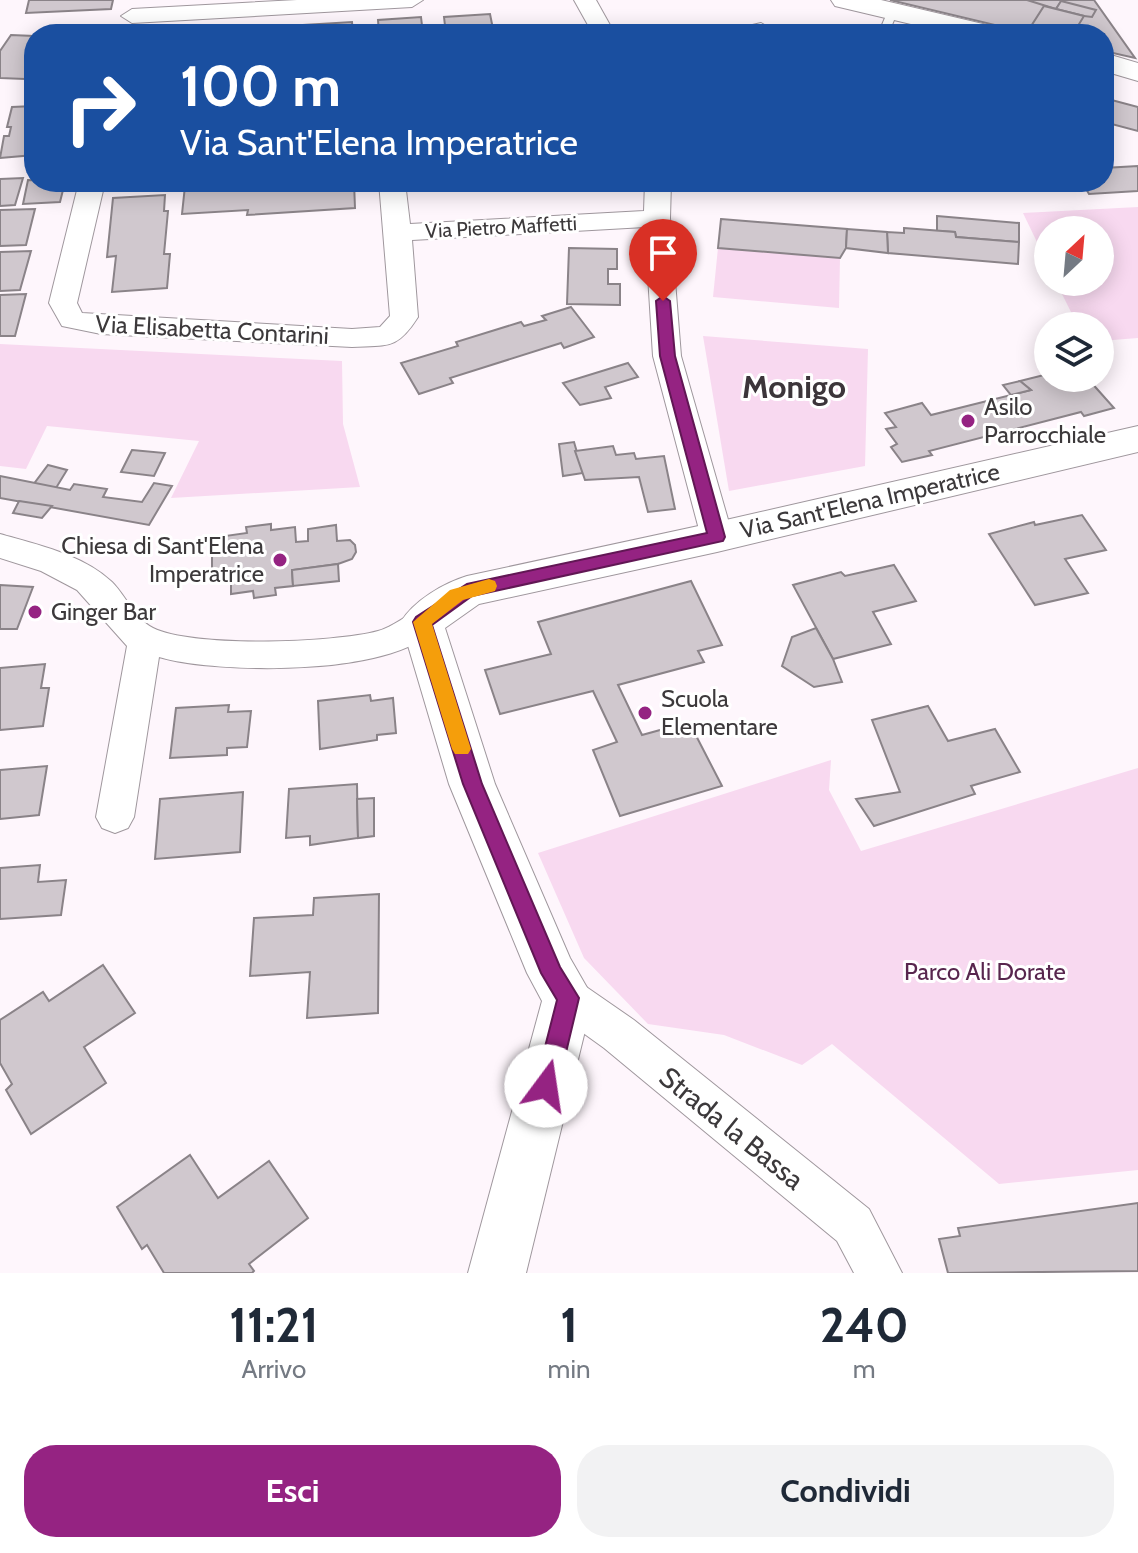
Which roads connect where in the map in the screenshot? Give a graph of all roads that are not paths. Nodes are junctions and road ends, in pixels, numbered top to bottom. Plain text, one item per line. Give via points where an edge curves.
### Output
1 (412, 0) edge
2 (585, 0) edge
3 (845, 0) edge
4 (132, 16) dead end
5 (888, 23) edge
6 (598, 24) edge
7 (1114, 65) edge
8 (1138, 72) edge
9 (90, 192) edge
10 (393, 192) edge
11 (658, 192) edge
12 (657, 218) junction
13 (398, 233) junction
14 (1138, 439) edge
15 (717, 537) junction
16 (0, 546) edge
17 (422, 622) junction
18 (145, 640) junction
19 (115, 817) dead end
20 (568, 998) junction
21 (497, 1273) edge
22 (879, 1273) edge

1 - 4 street
2 - 6 street
3 - 5 main road
7 - 8 main road
9 - 13 street, Via Elisabetta Contarini via 63,303 72,320 101,325 388,336 404,317
10 - 13 street, Via Pietro Maffetti
11 - 12 street
12 - 13 street, Via Pietro Maffetti
12 - 15 street via 667,356
14 - 15 street, Via Sant'Elena Imperatrice
15 - 17 street, Via Sant'Elena Imperatrice via 467,591
16 - 18 street via 78,575
17 - 18 street, Via Sant'Elena Imperatrice via 382,644 298,654 176,647
17 - 20 street via 472,784 552,973
18 - 19 street
20 - 21 street
20 - 22 street, Strada la Bassa via 853,1225

